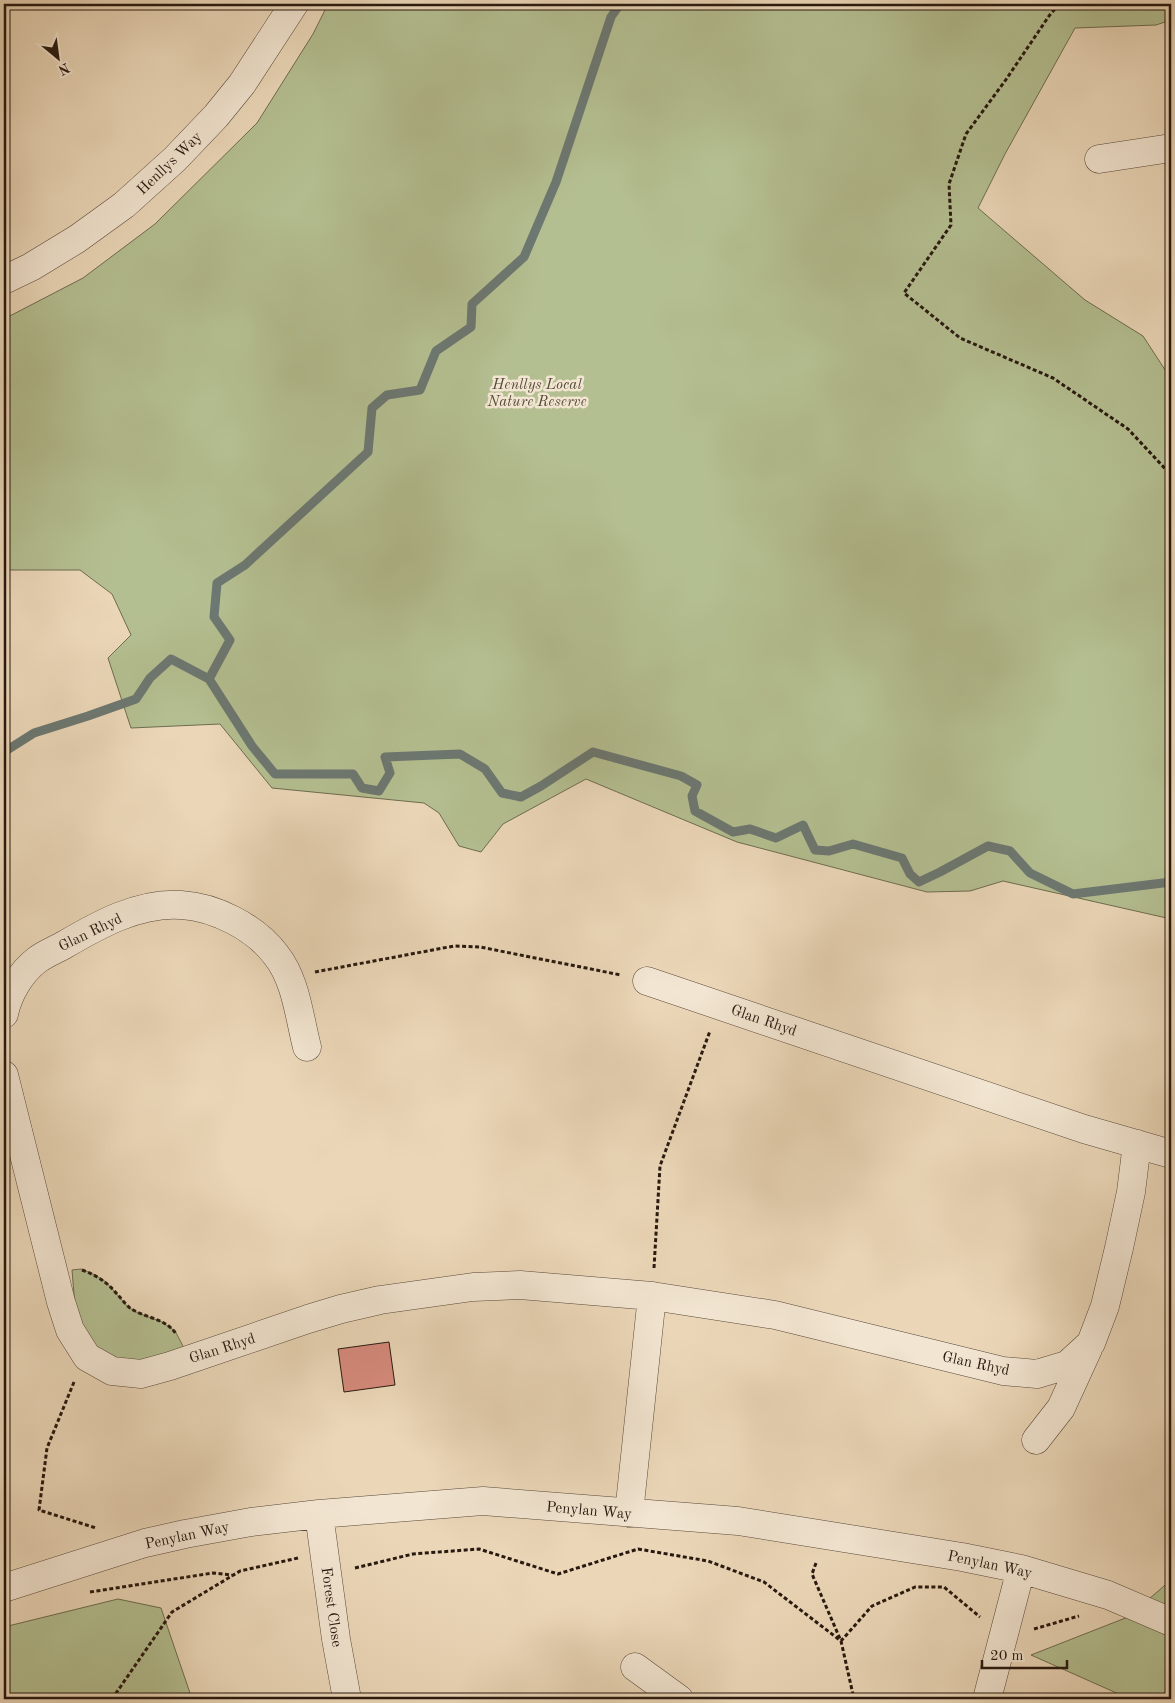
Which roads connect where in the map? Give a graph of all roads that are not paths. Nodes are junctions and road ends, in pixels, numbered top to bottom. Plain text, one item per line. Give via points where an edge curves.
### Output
1 (294, 4) edge
2 (1171, 148) edge
3 (1099, 159) dead end
4 (4, 280) edge
5 (647, 981) road end
6 (4, 1014) edge
7 (306, 1048) dead end
8 (4, 1075) edge
9 (1137, 1144) junction
10 (1171, 1154) edge
11 (652, 1296) junction
12 (1091, 1343) junction
13 (1036, 1440) dead end
14 (629, 1513) junction
15 (318, 1514) junction
16 (1021, 1569) junction
17 (4, 1588) edge
18 (1171, 1622) edge
19 (635, 1668) dead end
20 (670, 1697) edge
21 (347, 1699) edge
22 (987, 1699) edge

1 - 4 street, Henllys Way via 242,84 175,159 124,205 76,239
2 - 3 street
5 - 9 street, Glan Rhyd
6 - 7 street, Glan Rhyd via 18,980 37,960 121,916 179,905 209,909 233,920 276,954 290,977
8 - 11 street, Glan Rhyd via 70,1330 87,1357 112,1371 141,1374 341,1309 473,1286 520,1286
9 - 10 street, Glan Rhyd
9 - 12 street, Glan Rhyd via 1119,1248 1105,1306
11 - 12 street, Glan Rhyd via 783,1317 1003,1371 1037,1374 1067,1365
11 - 14 street
12 - 13 street via 1061,1408
14 - 15 street, Penylan Way via 483,1501
14 - 16 street, Penylan Way via 738,1521
15 - 17 street, Penylan Way via 242,1524 145,1543
15 - 21 street, Forest Close
16 - 18 street, Penylan Way via 1108,1594
16 - 22 street
19 - 20 street

